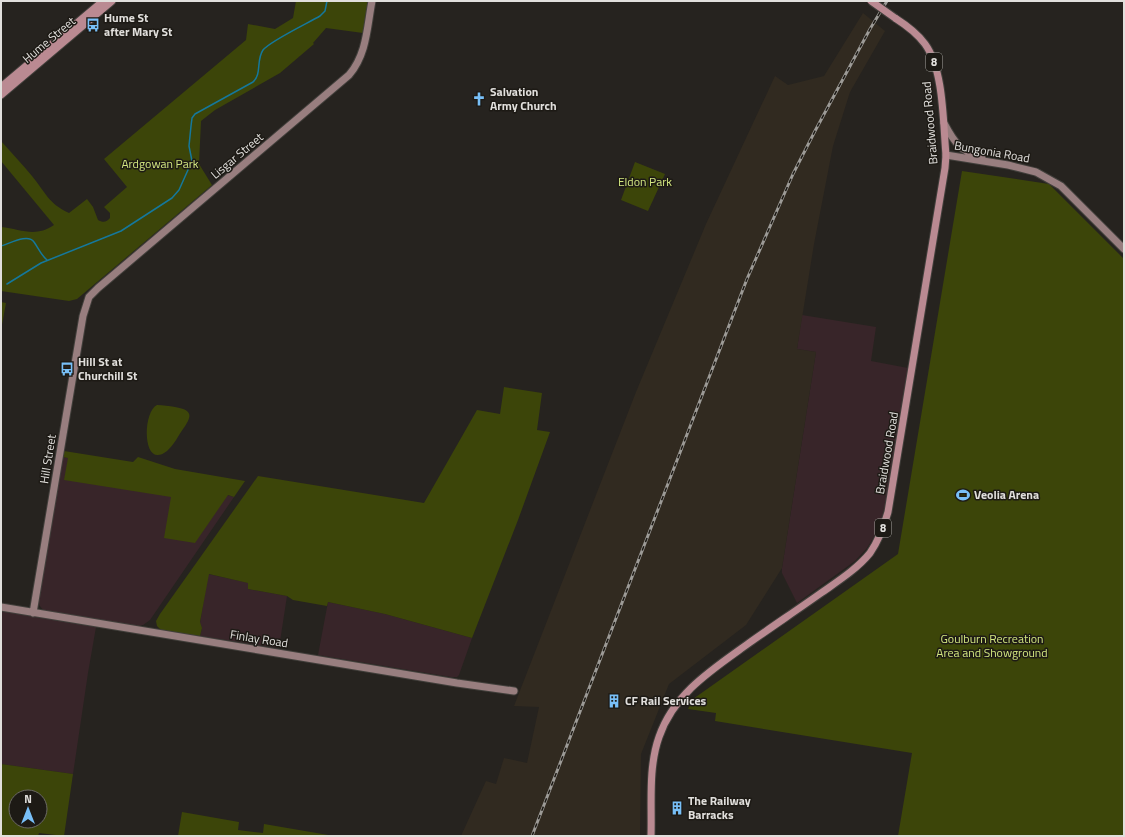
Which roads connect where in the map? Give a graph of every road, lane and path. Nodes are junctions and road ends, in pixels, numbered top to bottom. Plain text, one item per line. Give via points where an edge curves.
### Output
1 (103, 1) edge
2 (112, 1) edge
3 (372, 1) edge
4 (871, 1) edge
5 (1, 87) edge
6 (1, 95) edge
7 (943, 122) junction
8 (946, 155) junction
9 (996, 162) junction
10 (1124, 249) edge
11 (84, 309) joint
12 (1, 607) edge
13 (33, 613) junction
14 (514, 691) dead end
15 (651, 836) edge

1 - 5 main road, Hume Street
2 - 6 main road, Hume Street
3 - 11 street, Lisgar Street via 363,50 349,75 95,290
4 - 7 main road, Braidwood Road / 8, bridge via 917,34 926,45 938,78
7 - 8 main road, Braidwood Road / 8
7 - 9 street via 959,146
8 - 9 street, Bungonia Road
8 - 15 main road, Braidwood Road / 8 via 946,168 900,442 883,529 870,553 850,572 708,672 682,696 659,735 654,757
9 - 10 street, Bungonia Road via 1036,172 1061,186
11 - 13 street, Hill Street
12 - 13 street, Finlay Road
13 - 14 street, Finlay Road

